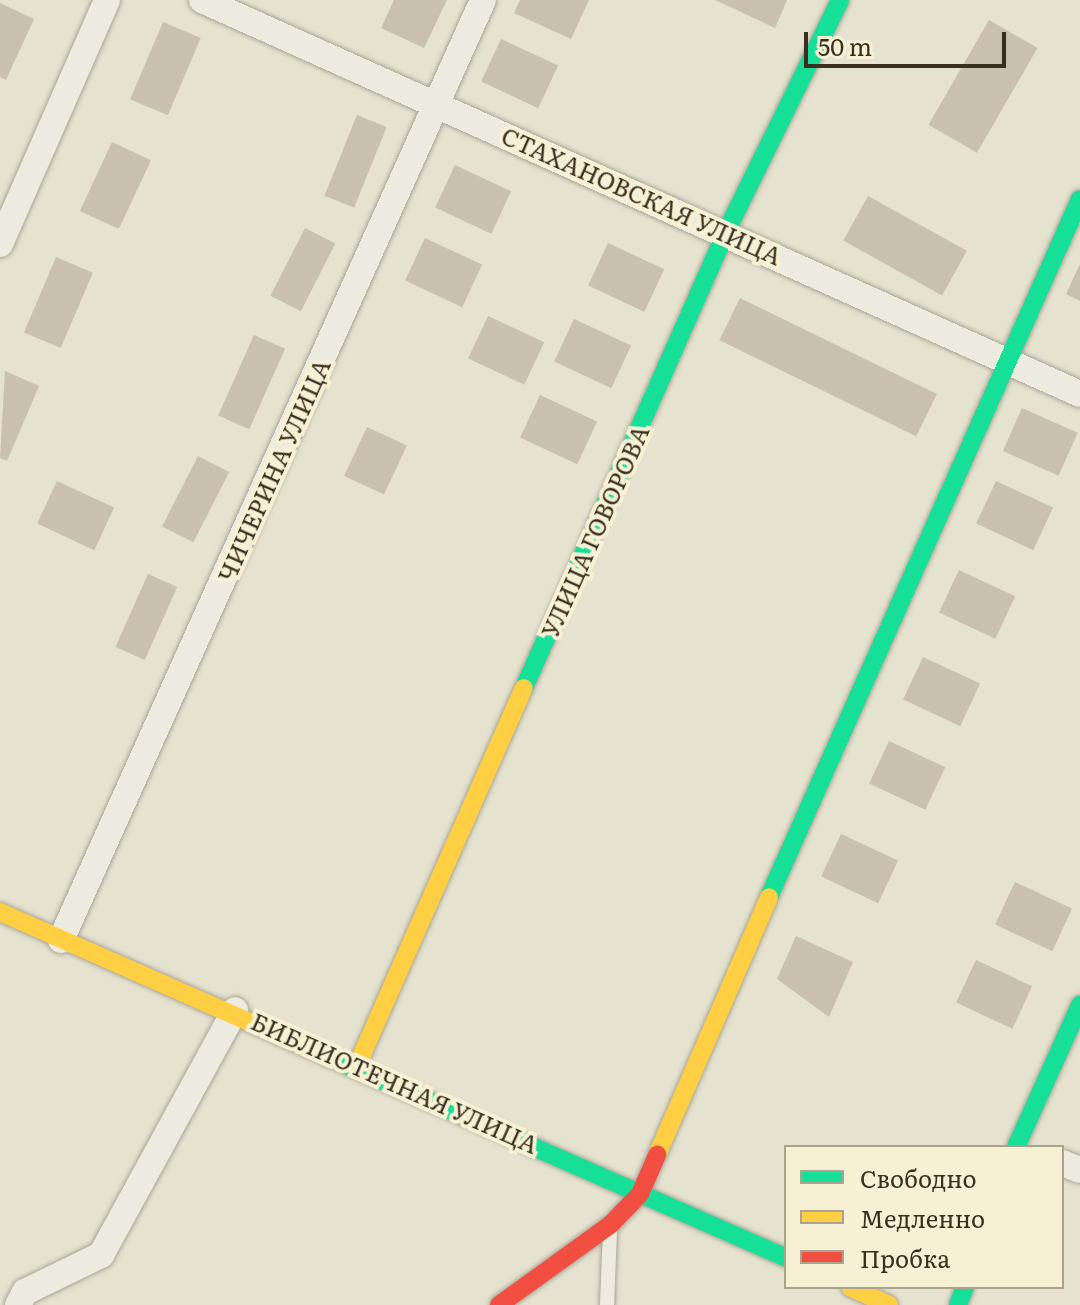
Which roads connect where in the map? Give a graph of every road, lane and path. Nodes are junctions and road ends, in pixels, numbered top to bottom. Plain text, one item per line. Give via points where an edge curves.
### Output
1 (107, 0) edge
2 (202, 0) edge
3 (483, 0) edge
4 (840, 0) edge
5 (436, 106) junction
6 (1080, 199) edge
7 (727, 230) junction
8 (0, 244) edge
9 (1003, 359) junction
10 (1080, 394) edge
11 (0, 912) edge
12 (61, 940) junction
13 (1080, 1005) edge
14 (235, 1010) junction
15 (357, 1066) junction
16 (1020, 1145) edge
17 (640, 1194) junction
18 (610, 1225) junction
19 (784, 1257) edge
20 (854, 1289) edge
21 (18, 1305) edge
22 (499, 1305) edge
23 (607, 1305) edge
24 (889, 1305) edge

1 - 8 street
2 - 5 street, СТАХАНОВСКАЯ УЛИЦА
3 - 5 street, ЧИЧЕРИНА УЛИЦА
4 - 7 street, УЛИЦА ГОВОРОВА
5 - 7 street, СТАХАНОВСКАЯ УЛИЦА
5 - 12 street, ЧИЧЕРИНА УЛИЦА
6 - 9 street
7 - 9 street, СТАХАНОВСКАЯ УЛИЦА
7 - 15 street, УЛИЦА ГОВОРОВА
9 - 10 street, СТАХАНОВСКАЯ УЛИЦА
9 - 17 street
11 - 12 street, БИБЛИОТЕЧНАЯ УЛИЦА
12 - 14 street, БИБЛИОТЕЧНАЯ УЛИЦА
13 - 16 street
14 - 15 street, БИБЛИОТЕЧНАЯ УЛИЦА
14 - 21 street via 101,1255 25,1292
15 - 17 street, БИБЛИОТЕЧНАЯ УЛИЦА
17 - 18 street
17 - 19 street, БИБЛИОТЕЧНАЯ УЛИЦА
18 - 22 street
18 - 23 lane
20 - 24 street

